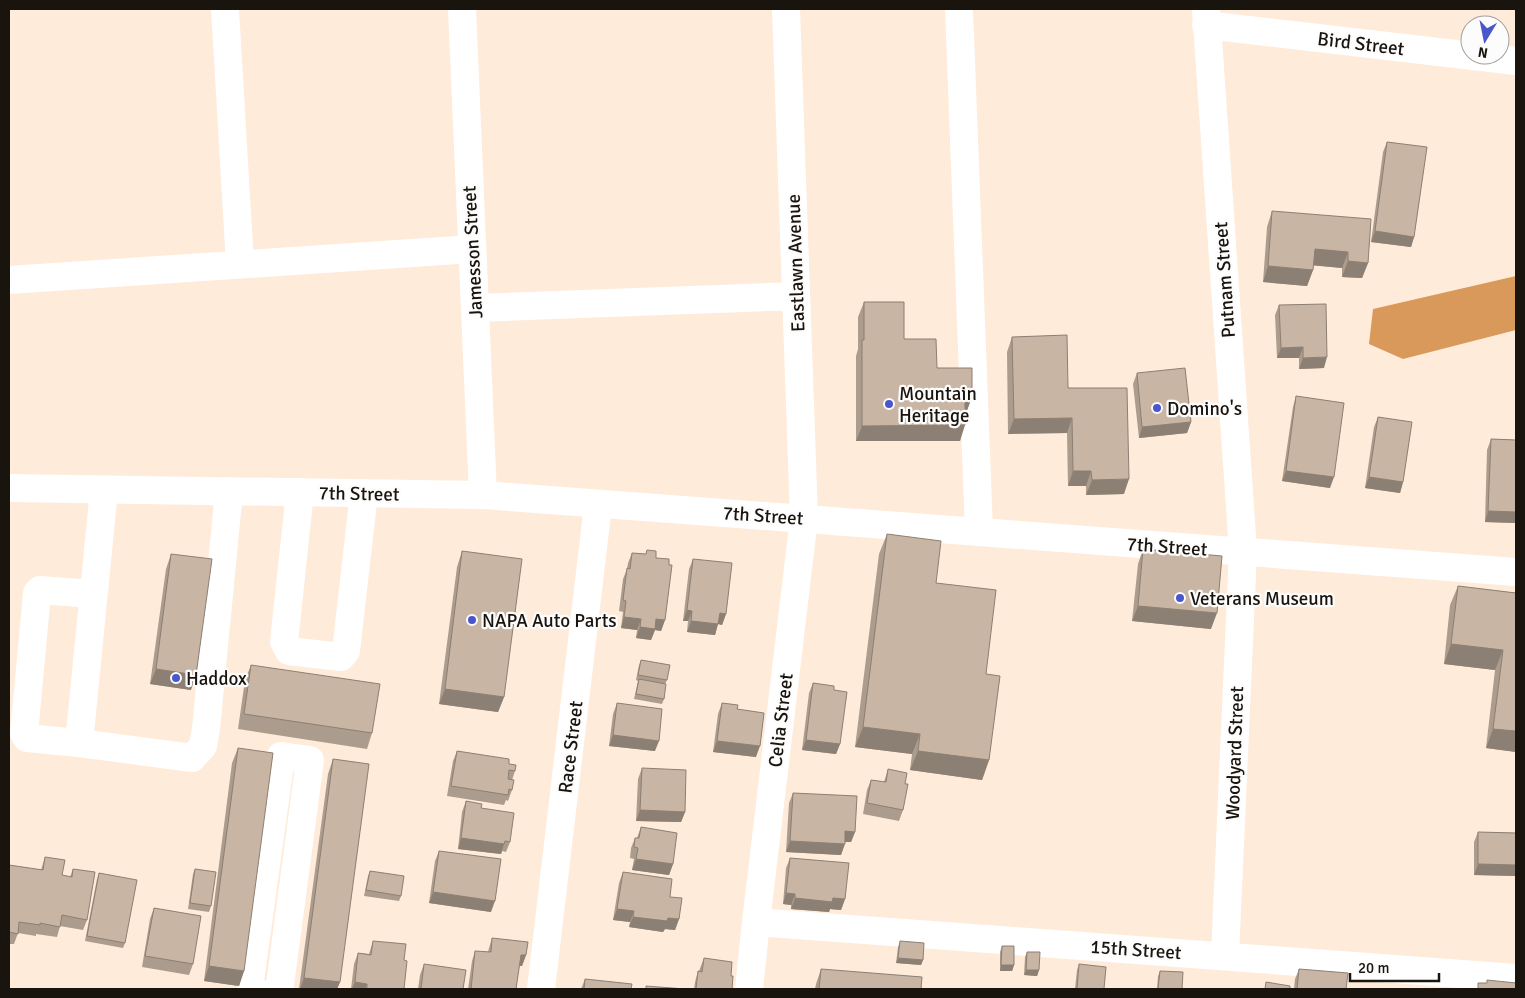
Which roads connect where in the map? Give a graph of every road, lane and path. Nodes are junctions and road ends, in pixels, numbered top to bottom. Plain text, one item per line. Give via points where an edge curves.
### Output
1 (226, 9) edge
2 (462, 9) edge
3 (786, 9) edge
4 (959, 9) edge
5 (1206, 17) edge
6 (1516, 61) edge
7 (472, 249) junction
8 (240, 264) junction
9 (9, 280) edge
10 (796, 296) junction
11 (475, 308) junction
12 (9, 488) edge
13 (104, 490) junction
14 (229, 491) junction
15 (300, 492) junction
16 (364, 493) junction
17 (483, 495) junction
18 (598, 505) junction
19 (804, 518) junction
20 (979, 531) junction
21 (1243, 551) junction
22 (1516, 572) edge
23 (93, 594) junction
24 (80, 743) junction
25 (756, 922) junction
26 (1225, 956) junction
27 (1516, 978) edge
28 (253, 989) edge
29 (277, 989) edge
30 (541, 989) edge
31 (750, 989) edge

1 - 8 street
2 - 7 street, Jamesson Street
3 - 10 street, Eastlawn Avenue
4 - 20 street
5 - 6 street, Bird Street
5 - 21 street, Putnam Street
7 - 8 street
7 - 11 street, Jamesson Street
8 - 9 street
10 - 11 street
10 - 19 street, Eastlawn Avenue
11 - 17 street, Jamesson Street
12 - 13 street, 7th Street
13 - 14 street, 7th Street
13 - 23 street
14 - 15 street, 7th Street
14 - 24 street via 203,746 192,758
15 - 16 street, 7th Street
15 - 16 street via 284,642 289,651 341,657 346,651
16 - 17 street, 7th Street
17 - 18 street, 7th Street
18 - 19 street, 7th Street
18 - 30 street, Race Street
19 - 20 street, 7th Street
19 - 25 street, Celia Street
20 - 21 street, 7th Street
21 - 22 street, 7th Street
21 - 26 street, Woodyard Street
23 - 24 street
23 - 24 street via 40,590 37,593 24,734 27,738
25 - 26 street, 15th Street
25 - 31 street, Celia Street
26 - 27 street, 15th Street
28 - 29 street via 250,981 281,756 310,760

